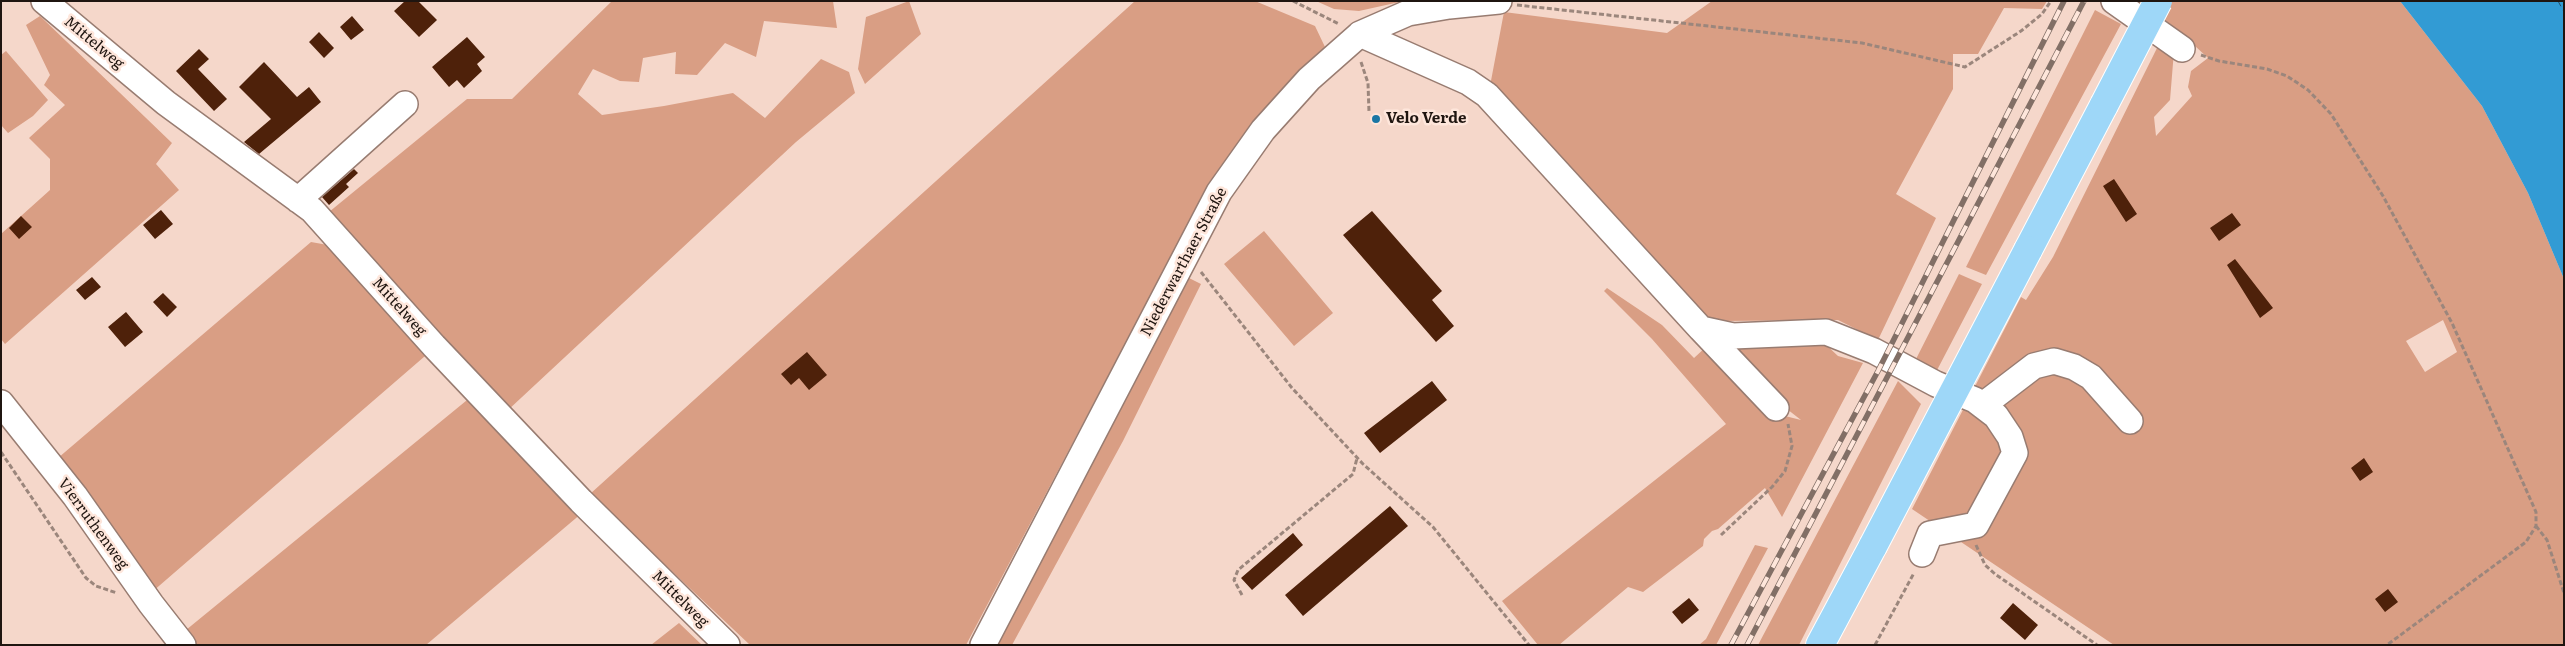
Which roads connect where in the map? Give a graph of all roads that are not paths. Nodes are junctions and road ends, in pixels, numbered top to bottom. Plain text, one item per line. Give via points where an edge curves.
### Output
1 (44, 1) edge
2 (2114, 1) edge
3 (2158, 1) edge
4 (1498, 2) edge
5 (1360, 46) junction
6 (2182, 49) road end
7 (405, 104) dead end
8 (298, 200) junction
9 (1702, 329) junction
10 (1, 403) edge
11 (1983, 405) junction
12 (1776, 408) road end
13 (2130, 421) dead end
14 (1922, 554) dead end
15 (183, 645) edge
16 (727, 645) edge
17 (983, 645) edge
18 (1820, 645) edge

1 - 8 street, Mittelweg via 166,103
2 - 6 street
3 - 18 main road, bridge
4 - 5 street, Niederwarthaer Straße via 1408,13
5 - 9 street via 1468,82 1487,95
5 - 17 street, Niederwarthaer Straße via 1309,79 1268,124 1220,192
7 - 8 street
8 - 16 street, Mittelweg via 312,210 434,346 581,501
9 - 11 street via 1733,336 1826,332 1874,351
9 - 12 street
10 - 15 street, Vierruthenweg via 75,496
11 - 13 street via 2034,366 2054,361 2091,377
11 - 14 street via 1996,416 2010,437 2015,453 1976,525 1930,534

